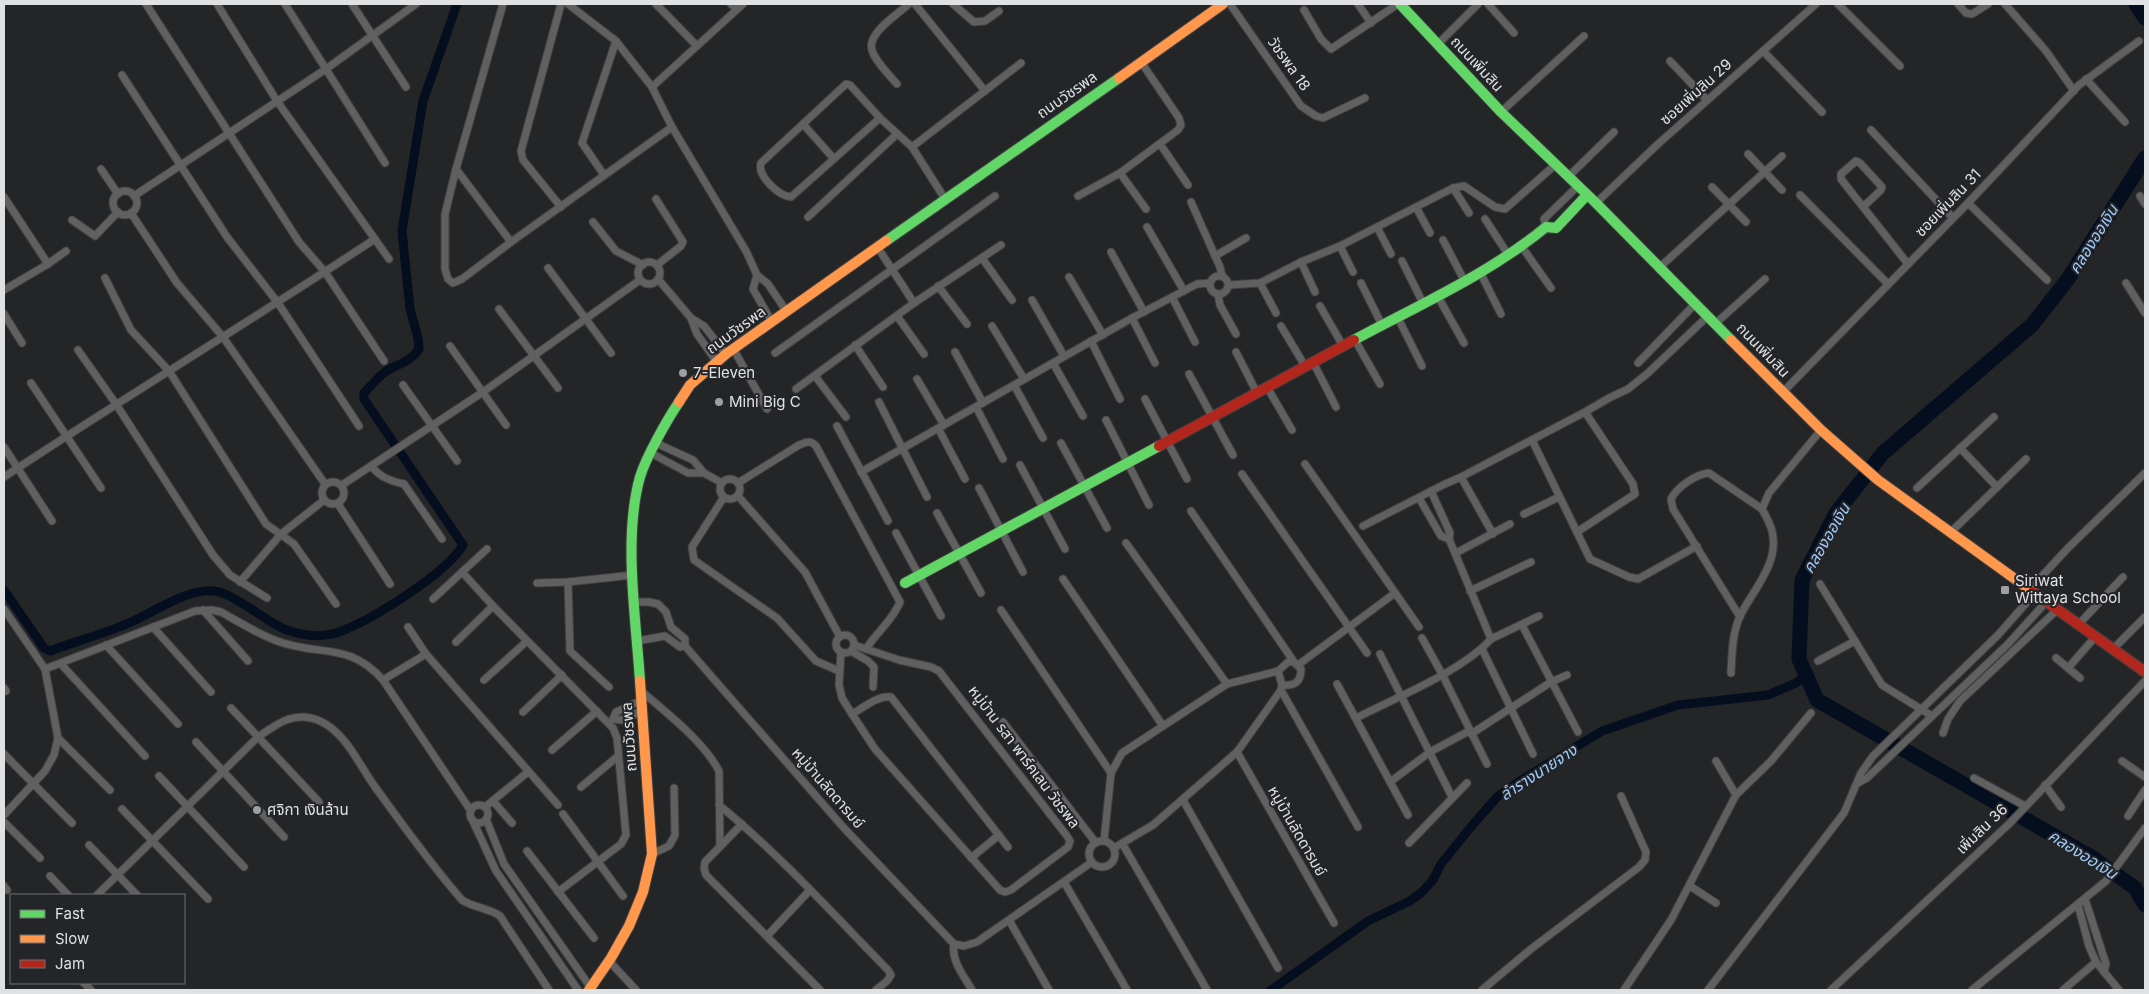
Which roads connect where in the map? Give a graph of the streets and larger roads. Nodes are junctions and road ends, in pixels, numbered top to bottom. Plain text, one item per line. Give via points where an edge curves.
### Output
1 (146, 4) edge
2 (217, 4) edge
3 (285, 4) edge
4 (352, 4) edge
5 (416, 4) edge
6 (503, 4) edge
7 (561, 4) edge
8 (568, 4) edge
9 (656, 4) edge
10 (743, 4) edge
11 (909, 4) edge
12 (915, 4) edge
13 (953, 4) edge
14 (1222, 4) edge
15 (1230, 4) edge
16 (1358, 4) edge
17 (1399, 4) edge
18 (1478, 4) edge
19 (1488, 4) edge
20 (1816, 4) edge
21 (1838, 4) edge
22 (1958, 4) edge
23 (1988, 4) edge
24 (2005, 4) edge
25 (734, 7) edge
26 (1304, 10) dead end
27 (999, 11) dead end
28 (1371, 23) junction
29 (1514, 33) dead end
30 (373, 36) junction
31 (1584, 36) dead end
32 (616, 41) junction
33 (2140, 41) dead end
34 (1438, 44) junction
35 (697, 46) junction
36 (1763, 51) junction
37 (1670, 61) dead end
38 (1141, 62) junction
39 (1021, 63) dead end
40 (1900, 66) dead end
41 (326, 70) junction
42 (122, 75) dead end
43 (2086, 79) junction
44 (897, 84) dead end
45 (406, 87) dead end
46 (652, 88) junction
47 (985, 91) junction
48 (2074, 91) junction
49 (1365, 98) dead end
50 (1708, 100) junction
51 (277, 101) junction
52 (1501, 112) junction
53 (1822, 112) dead end
54 (880, 118) junction
55 (2125, 122) dead end
56 (803, 124) junction
57 (672, 127) junction
58 (1871, 130) dead end
59 (1614, 132) dead end
60 (230, 133) junction
61 (897, 134) junction
62 (1160, 144) junction
63 (912, 147) junction
64 (1748, 154) dead end
65 (1782, 156) dead end
66 (834, 159) junction
67 (385, 163) dead end
68 (179, 165) junction
69 (1555, 165) junction
70 (101, 169) dead end
71 (456, 169) junction
72 (1765, 171) junction
73 (1120, 173) junction
74 (604, 175) junction
75 (1568, 177) junction
76 (1188, 185) dead end
77 (1578, 186) junction
78 (1712, 187) dead end
79 (1453, 188) junction
80 (1782, 190) dead end
81 (118, 194) junction
82 (1587, 195) junction
83 (1800, 195) dead end
84 (134, 196) junction
85 (995, 196) dead end
86 (1078, 196) dead end
87 (2140, 196) dead end
88 (4, 197) edge
89 (656, 199) dead end
90 (945, 199) junction
91 (1191, 202) dead end
92 (1596, 203) junction
93 (1968, 203) junction
94 (2145, 204) edge
95 (1729, 205) junction
96 (561, 207) junction
97 (1416, 207) junction
98 (1863, 207) junction
99 (1146, 209) dead end
100 (118, 212) junction
101 (131, 213) junction
102 (1469, 213) dead end
103 (808, 217) dead end
104 (1953, 218) junction
105 (1485, 219) dead end
106 (72, 220) dead end
107 (593, 222) dead end
108 (1746, 222) dead end
109 (1147, 227) dead end
110 (1377, 227) junction
111 (1546, 227) junction
112 (1430, 233) dead end
113 (1246, 238) dead end
114 (375, 239) junction
115 (1443, 240) dead end
116 (511, 242) junction
117 (1001, 245) dead end
118 (1340, 246) junction
119 (1522, 247) junction
120 (878, 248) junction
121 (66, 251) dead end
122 (1111, 252) dead end
123 (1391, 254) dead end
124 (1215, 256) junction
125 (1509, 256) junction
126 (982, 258) junction
127 (389, 259) dead end
128 (1402, 261) dead end
129 (1301, 262) junction
130 (48, 264) junction
131 (1908, 264) junction
132 (642, 265) junction
133 (657, 265) junction
134 (1660, 267) junction
135 (548, 268) dead end
136 (892, 270) junction
137 (325, 272) junction
138 (1354, 272) dead end
139 (1480, 272) junction
140 (757, 274) junction
141 (1222, 276) junction
142 (1069, 277) dead end
143 (105, 278) dead end
144 (658, 279) junction
145 (1765, 279) dead end
146 (640, 280) junction
147 (1464, 280) junction
148 (2047, 280) dead end
149 (1210, 283) junction
150 (1260, 283) junction
151 (1361, 283) dead end
152 (2126, 283) dead end
153 (1888, 284) junction
154 (1228, 285) junction
155 (938, 286) junction
156 (1551, 288) dead end
157 (4, 290) edge
158 (1184, 291) junction
159 (1315, 292) dead end
160 (1218, 294) junction
161 (1437, 295) junction
162 (1172, 297) junction
163 (1012, 300) dead end
164 (1032, 300) dead end
165 (278, 303) junction
166 (914, 303) junction
167 (1423, 303) junction
168 (1695, 304) junction
169 (1320, 306) dead end
170 (499, 310) dead end
171 (787, 312) junction
172 (1144, 312) junction
173 (1276, 313) dead end
174 (2145, 313) edge
175 (4, 314) edge
176 (1501, 314) dead end
177 (897, 316) junction
178 (1397, 316) junction
179 (1708, 316) junction
180 (691, 318) junction
181 (1132, 318) junction
182 (586, 319) junction
183 (772, 322) junction
184 (1716, 323) junction
185 (967, 324) dead end
186 (1382, 325) junction
187 (992, 326) dead end
188 (1281, 326) dead end
189 (1236, 334) dead end
190 (1103, 335) junction
191 (223, 337) junction
192 (1355, 340) junction
193 (1091, 342) junction
194 (1195, 342) dead end
195 (22, 343) dead end
196 (1464, 343) dead end
197 (855, 345) junction
198 (450, 346) dead end
199 (1343, 346) junction
200 (78, 350) dead end
201 (730, 352) junction
202 (955, 352) dead end
203 (1236, 352) dead end
204 (611, 353) dead end
205 (775, 353) dead end
206 (924, 354) dead end
207 (534, 356) junction
208 (1064, 356) junction
209 (384, 361) dead end
210 (716, 362) junction
211 (1053, 363) junction
212 (1638, 363) dead end
213 (1155, 364) dead end
214 (1309, 364) junction
215 (1422, 366) dead end
216 (169, 371) junction
217 (1189, 374) dead end
218 (815, 376) junction
219 (917, 379) dead end
220 (1024, 379) junction
221 (30, 383) dead end
222 (1380, 384) dead end
223 (403, 385) dead end
224 (1014, 386) junction
225 (883, 387) dead end
226 (1267, 387) junction
227 (558, 388) dead end
228 (796, 389) dead end
229 (483, 392) junction
230 (1783, 392) junction
231 (1257, 393) junction
232 (1145, 398) dead end
233 (1120, 399) dead end
234 (879, 402) dead end
235 (983, 403) junction
236 (116, 404) junction
237 (976, 407) junction
238 (1336, 407) dead end
239 (767, 409) dead end
240 (1585, 412) junction
241 (1083, 416) dead end
242 (1213, 416) junction
243 (846, 417) dead end
244 (1994, 417) dead end
245 (1106, 420) dead end
246 (506, 425) dead end
247 (359, 426) dead end
248 (431, 426) junction
249 (837, 426) dead end
250 (941, 427) junction
251 (1292, 430) dead end
252 (1822, 430) junction
253 (66, 437) junction
254 (1043, 438) dead end
255 (1532, 440) junction
256 (1167, 441) junction
257 (656, 443) junction
258 (1061, 443) dead end
259 (4, 447) edge
260 (1960, 448) junction
261 (902, 449) junction
262 (651, 453) junction
263 (1233, 455) dead end
264 (1003, 459) dead end
265 (2026, 459) dead end
266 (457, 461) dead end
267 (1127, 463) junction
268 (1305, 464) dead end
269 (1020, 465) dead end
270 (371, 466) junction
271 (18, 468) junction
272 (862, 472) junction
273 (704, 473) junction
274 (2145, 473) edge
275 (1242, 474) dead end
276 (4, 477) edge
277 (1461, 477) junction
278 (965, 479) dead end
279 (1187, 479) dead end
280 (722, 483) junction
281 (738, 483) junction
282 (325, 484) junction
283 (342, 485) junction
284 (1084, 486) junction
285 (1997, 487) junction
286 (101, 488) dead end
287 (979, 488) dead end
288 (1917, 488) dead end
289 (1432, 491) junction
290 (738, 496) junction
291 (724, 497) junction
292 (927, 497) dead end
293 (1559, 497) junction
294 (1419, 498) junction
295 (323, 501) junction
296 (338, 504) junction
297 (1149, 505) dead end
298 (1043, 509) junction
299 (1762, 509) junction
300 (1191, 512) dead end
301 (937, 513) dead end
302 (1524, 514) dead end
303 (52, 521) dead end
304 (888, 521) dead end
305 (1510, 524) dead end
306 (1363, 526) dead end
307 (1108, 528) dead end
308 (1001, 531) junction
309 (1577, 532) junction
310 (1951, 532) junction
311 (896, 533) dead end
312 (281, 534) junction
313 (1492, 534) junction
314 (442, 539) dead end
315 (1449, 539) junction
316 (1126, 543) dead end
317 (1697, 546) junction
318 (487, 549) dead end
319 (1065, 549) dead end
320 (960, 553) junction
321 (1456, 553) junction
322 (1531, 562) dead end
323 (462, 572) junction
324 (1023, 572) dead end
325 (633, 575) junction
326 (920, 575) junction
327 (2124, 577) dead end
328 (1063, 580) dead end
329 (240, 582) junction
330 (568, 582) junction
331 (538, 583) dead end
332 (905, 583) dead end
333 (390, 584) dead end
334 (1820, 584) dead end
335 (1470, 591) junction
336 (2033, 591) junction
337 (981, 593) dead end
338 (1395, 593) junction
339 (267, 598) dead end
340 (433, 600) dead end
341 (2047, 601) junction
342 (634, 602) junction
343 (336, 604) dead end
344 (493, 606) junction
345 (4, 609) edge
346 (2058, 609) junction
347 (204, 610) junction
348 (1001, 610) dead end
349 (941, 616) dead end
350 (1539, 616) dead end
351 (1740, 617) junction
352 (2145, 617) edge
353 (2079, 624) junction
354 (1522, 625) junction
355 (153, 627) junction
356 (408, 627) dead end
357 (671, 628) junction
358 (1350, 628) junction
359 (1419, 628) dead end
360 (665, 636) junction
361 (2096, 636) junction
362 (840, 637) junction
363 (1422, 638) dead end
364 (1492, 638) junction
365 (527, 641) junction
366 (637, 641) junction
367 (1854, 641) junction
368 (456, 642) dead end
369 (106, 645) junction
370 (685, 646) junction
371 (852, 648) junction
372 (2114, 648) junction
373 (866, 649) junction
374 (1482, 649) junction
375 (841, 652) junction
376 (1367, 652) dead end
377 (426, 654) junction
378 (1380, 654) dead end
379 (2056, 658) dead end
380 (248, 661) dead end
381 (1818, 661) dead end
382 (61, 664) junction
383 (1296, 664) junction
384 (2068, 668) junction
385 (45, 669) junction
386 (839, 671) junction
387 (1278, 671) junction
388 (2145, 672) edge
389 (1442, 674) junction
390 (1731, 674) dead end
391 (562, 675) junction
392 (1567, 675) dead end
393 (2080, 678) dead end
394 (383, 680) junction
395 (484, 680) dead end
396 (2145, 681) edge
397 (1551, 682) junction
398 (1227, 684) junction
399 (1337, 684) dead end
400 (609, 687) dead end
401 (874, 687) dead end
402 (1282, 687) junction
403 (211, 692) dead end
404 (1400, 695) junction
405 (642, 701) junction
406 (231, 708) dead end
407 (1510, 708) junction
408 (1922, 708) junction
409 (597, 711) junction
410 (523, 712) dead end
411 (1811, 713) dead end
412 (852, 714) junction
413 (1932, 716) junction
414 (1356, 718) junction
415 (610, 721) junction
416 (1003, 722) dead end
417 (178, 724) dead end
418 (1163, 726) junction
419 (1470, 732) junction
420 (1578, 732) dead end
421 (1943, 734) dead end
422 (258, 737) junction
423 (58, 738) junction
424 (196, 742) dead end
425 (552, 750) dead end
426 (1237, 752) junction
427 (1430, 752) junction
428 (4, 754) edge
429 (1533, 754) dead end
430 (144, 756) dead end
431 (617, 757) junction
432 (1716, 761) dead end
433 (2122, 761) dead end
434 (1487, 764) dead end
435 (223, 771) junction
436 (528, 772) junction
437 (1111, 773) junction
438 (160, 776) dead end
439 (2145, 777) edge
440 (1974, 778) dead end
441 (1390, 782) junction
442 (1858, 782) junction
443 (1467, 783) dead end
444 (33, 785) junction
445 (2045, 785) junction
446 (581, 787) dead end
447 (674, 788) dead end
448 (110, 790) dead end
449 (2145, 790) edge
450 (1736, 795) junction
451 (1452, 796) junction
452 (1621, 796) dead end
453 (1183, 800) junction
454 (493, 801) junction
455 (319, 802) dead end
456 (558, 805) dead end
457 (719, 805) junction
458 (186, 806) junction
459 (2061, 806) dead end
460 (485, 807) junction
461 (2024, 807) junction
462 (122, 809) dead end
463 (470, 811) junction
464 (563, 814) dead end
465 (4, 815) edge
466 (1408, 815) dead end
467 (2128, 816) dead end
468 (472, 819) junction
469 (486, 819) junction
470 (4, 822) edge
471 (72, 823) dead end
472 (512, 824) dead end
473 (742, 824) junction
474 (1358, 827) dead end
475 (2145, 828) edge
476 (999, 835) junction
477 (284, 837) dead end
478 (152, 841) junction
479 (1104, 841) junction
480 (1096, 843) junction
481 (1122, 843) junction
482 (1409, 843) dead end
483 (89, 845) dead end
484 (720, 845) junction
485 (1008, 847) dead end
486 (1114, 848) junction
487 (527, 851) dead end
488 (652, 854) junction
489 (40, 858) dead end
490 (971, 858) junction
491 (598, 862) junction
492 (1092, 862) junction
493 (244, 867) dead end
494 (50, 876) dead end
495 (118, 876) junction
496 (1064, 882) junction
497 (1690, 886) junction
498 (810, 890) junction
499 (558, 892) junction
500 (67, 894) edge
501 (98, 894) edge
502 (136, 894) edge
503 (623, 896) dead end
504 (208, 899) dead end
505 (2085, 899) junction
506 (1716, 903) dead end
507 (2078, 905) junction
508 (1009, 920) junction
509 (1334, 923) dead end
510 (553, 934) junction
511 (767, 936) junction
512 (594, 938) dead end
513 (545, 940) junction
514 (954, 944) junction
515 (567, 954) junction
516 (558, 961) junction
517 (610, 962) junction
518 (2096, 962) junction
519 (1278, 968) dead end
520 (2104, 972) junction
521 (590, 989) edge
522 (549, 990) edge
523 (578, 990) edge
524 (636, 990) edge
525 (820, 990) edge
526 (876, 990) edge
527 (972, 990) edge
528 (1049, 990) edge
529 (1127, 990) edge
530 (1207, 990) edge
531 (1482, 990) edge
532 (1624, 990) edge
533 (1708, 990) edge
534 (1831, 990) edge
535 (1972, 990) edge
536 (2063, 990) edge
537 (2119, 990) edge

1 - 60 street
2 - 51 street
3 - 41 street
4 - 30 street
5 - 30 street
6 - 71 street
7 - 96 street via 521,151 522,160
8 - 32 street
9 - 35 street
10 - 25 street
11 - 44 street via 878,31 871,44 872,52
12 - 47 street
13 - 27 street via 974,22 985,21
14 - 38 street, ถนนวัชรพล
15 - 49 street, วัชรพล 18 via 1307,111 1323,118
16 - 28 street
17 - 28 street
17 - 34 street, ถนนเพิ่มสิน
18 - 34 street
19 - 29 street
20 - 36 street, ซอยเพิ่มสิน 29
21 - 40 street
22 - 23 street via 1966,13 1972,14
24 - 48 street
25 - 35 street
26 - 28 street via 1321,39 1331,49
30 - 41 street
30 - 45 street
31 - 52 street
32 - 46 street
32 - 74 street via 582,143
33 - 43 street, ซอยเพิ่มสิน 31
34 - 52 street, ถนนเพิ่มสิน
35 - 46 street
36 - 50 street, ซอยเพิ่มสิน 29
36 - 53 street
37 - 50 street
38 - 62 street via 1181,125
38 - 90 street, ถนนวัชรพล
39 - 47 street
41 - 51 street
41 - 67 street
42 - 68 street
43 - 48 street, ซอยเพิ่มสิน 31
43 - 55 street
46 - 57 street
47 - 63 street
48 - 93 street, ซอยเพิ่มสิน 31
50 - 92 street, ซอยเพิ่มสิน 29
51 - 60 street
51 - 114 street
52 - 69 street, ถนนเพิ่มสิน
54 - 56 street via 854,88 846,84
54 - 61 street
54 - 66 street
56 - 66 street
56 - 66 street via 761,163 761,173 780,194 791,197
57 - 74 street
57 - 140 street
58 - 104 street
59 - 75 street
60 - 68 street
60 - 137 street via 299,242
61 - 63 street
61 - 103 street
62 - 73 street
62 - 76 street
63 - 90 street
64 - 72 street
65 - 72 street
68 - 84 street
68 - 165 street via 227,237
69 - 75 street, ถนนเพิ่มสิน
69 - 79 street via 1505,209 1495,207 1464,186
70 - 81 street
71 - 116 street
71 - 116 street via 446,214 445,270 448,278 453,282 462,279
72 - 80 street
72 - 95 street
73 - 86 street
73 - 99 street
74 - 96 street
75 - 77 street, ถนนเพิ่มสิน
77 - 82 street, ถนนเพิ่มสิน
77 - 111 street via 1544,219
78 - 95 street
79 - 97 street
79 - 102 street
81 - 84 street via 127,192
81 - 100 street via 113,203
82 - 92 street, ถนนเพิ่มสิน
82 - 111 street via 1556,228
83 - 153 street
84 - 101 street via 136,206
85 - 136 street
87 - 94 street
88 - 130 street
89 - 133 street via 683,242
90 - 120 street, ถนนวัชรพล
91 - 124 street
92 - 134 street, ถนนเพิ่มสิน
93 - 104 street, ซอยเพิ่มสิน 31
93 - 148 street
95 - 108 street
95 - 134 street
96 - 116 street
97 - 110 street
97 - 112 street
98 - 98 street via 1840,176 1856,161 1882,187
98 - 131 street
100 - 101 street via 124,215
100 - 106 street via 95,236
101 - 191 street via 177,283
104 - 131 street, ซอยเพิ่มสิน 31
105 - 125 street
107 - 132 street via 616,251
109 - 158 street
110 - 118 street
110 - 123 street
111 - 119 street
113 - 124 street
114 - 127 street
114 - 137 street
115 - 147 street
117 - 126 street
118 - 129 street
118 - 138 street
119 - 125 street
119 - 156 street
120 - 136 street
120 - 171 street, ถนนวัชรพล
121 - 130 street
122 - 172 street
124 - 141 street
125 - 139 street
126 - 155 street
126 - 163 street
128 - 167 street
129 - 150 street
129 - 159 street
130 - 157 street
131 - 153 street, ซอยเพิ่มสิน 31
132 - 133 street via 648,262
132 - 146 street via 638,272
133 - 144 street via 661,273
134 - 168 street, ถนนเพิ่มสิน
135 - 182 street
136 - 166 street
136 - 205 street
137 - 165 street
137 - 209 street
139 - 147 street
139 - 176 street
140 - 171 street
140 - 183 street via 753,289
141 - 149 street via 1213,278
141 - 154 street
142 - 190 street
143 - 216 street via 131,330
144 - 146 street via 653,284
144 - 180 street
145 - 184 street
146 - 182 street
147 - 161 street
149 - 158 street via 1197,284
149 - 160 street via 1211,289
150 - 154 street
150 - 173 street
151 - 186 street
152 - 174 street
153 - 230 street, ซอยเพิ่มสิน 31
154 - 160 street via 1224,293
155 - 166 street
155 - 185 street
158 - 162 street
160 - 189 street via 1220,305
161 - 167 street
161 - 196 street
162 - 172 street
162 - 194 street
164 - 208 street
165 - 191 street
165 - 247 street
166 - 177 street
167 - 178 street
168 - 179 street, ถนนเพิ่มสิน
168 - 212 street
169 - 199 street
170 - 207 street
171 - 183 street, ถนนวัชรพล
172 - 181 street
175 - 195 street
177 - 197 street
177 - 206 street
178 - 186 street
178 - 215 street
179 - 184 street, ถนนเพิ่มสิน
179 - 240 street via 1628,389
180 - 201 street via 704,326
180 - 210 street via 697,334
181 - 190 street
181 - 213 street
182 - 204 street
182 - 207 street
183 - 201 street, ถนนวัชรพล
184 - 230 street, ถนนเพิ่มสิน
186 - 192 street
187 - 220 street
188 - 214 street
190 - 193 street
191 - 216 street
191 - 282 street
192 - 199 street
192 - 222 street
193 - 208 street
193 - 233 street
197 - 218 street
197 - 225 street
198 - 229 street
199 - 214 street
200 - 236 street
201 - 210 street, ถนนวัชรพล
201 - 239 street
202 - 235 street
203 - 231 street
207 - 227 street
207 - 229 street
208 - 211 street
210 - 257 street, ถนนวัชรพล via 690,385
211 - 220 street
211 - 241 street
214 - 226 street
214 - 238 street
216 - 236 street
216 - 312 street via 266,524
217 - 242 street
218 - 228 street
218 - 243 street
219 - 250 street
220 - 224 street
221 - 253 street
223 - 248 street
224 - 235 street
224 - 254 street
226 - 231 street
226 - 251 street
229 - 246 street
229 - 248 street
230 - 252 street, ถนนเพิ่มสิน
231 - 242 street
232 - 256 street
234 - 261 street
235 - 237 street
236 - 253 street
236 - 329 street via 212,555
237 - 250 street
237 - 264 street
240 - 255 street
240 - 309 street via 1633,484 1635,494
242 - 256 street
242 - 263 street
244 - 260 street
245 - 267 street
248 - 266 street
248 - 270 street
249 - 272 street
250 - 261 street
250 - 278 street
252 - 299 street via 1769,493
252 - 310 street, ถนนเพิ่มสิน via 1878,480
253 - 271 street
253 - 286 street
255 - 277 street
255 - 293 street
256 - 267 street
256 - 279 street
257 - 262 street, ถนนวัชรพล
257 - 273 street via 692,460
258 - 284 street
259 - 271 street
260 - 285 street
260 - 288 street
261 - 272 street
261 - 292 street
262 - 273 street via 688,474
262 - 325 street, ถนนวัชรพล via 636,495 632,528
265 - 285 street
267 - 284 street
267 - 297 street
268 - 338 street
269 - 298 street
270 - 283 street
270 - 314 street via 387,480 404,484
271 - 276 street
271 - 303 street
272 - 304 street
273 - 280 street
274 - 336 street via 2068,548
275 - 358 street
277 - 289 street
277 - 313 street
280 - 281 street via 730,479
280 - 291 street via 720,489
281 - 290 street
281 - 373 street via 806,442 816,446 900,602
282 - 283 street via 334,482
282 - 295 street via 320,492
283 - 296 street via 343,499
284 - 298 street
284 - 307 street
285 - 310 street
287 - 308 street
289 - 294 street
289 - 315 street via 1450,533
290 - 291 street via 733,499
290 - 362 street via 805,572
291 - 386 street via 692,547 694,560 777,618 816,662
293 - 302 street
293 - 309 street
294 - 306 street
294 - 315 street via 1441,536
295 - 296 street via 330,505
295 - 312 street
296 - 333 street
298 - 308 street
298 - 319 street
299 - 317 street via 1709,473 1702,474 1674,494 1671,503
299 - 351 street via 1772,530 1772,551 1765,576
300 - 383 street
301 - 320 street
305 - 313 street
308 - 320 street
308 - 324 street
309 - 317 street via 1590,558 1638,579
310 - 336 street, ถนนเพิ่มสิน
311 - 326 street
312 - 329 street
312 - 343 street via 294,544
313 - 321 street
315 - 321 street
316 - 398 street
317 - 351 street
318 - 323 street
320 - 326 street
320 - 337 street
321 - 335 street
322 - 335 street
323 - 340 street
323 - 344 street
325 - 330 street
325 - 342 street, ถนนวัชรพล
326 - 332 street
326 - 349 street
327 - 353 street
328 - 418 street
329 - 339 street
330 - 331 street
330 - 400 street via 570,651
334 - 367 street
335 - 364 street
336 - 341 street, ถนนเพิ่มสิน
336 - 408 street via 1998,635
338 - 358 street
338 - 359 street
341 - 346 street, ถนนเพิ่มสิน
341 - 413 street via 2008,644
342 - 357 street, หมู่บ้านลัดดารมย์ via 658,604 666,612
342 - 366 street, ถนนวัชรพล
344 - 365 street
344 - 368 street
345 - 385 street
346 - 353 street, ถนนเพิ่มสิน
346 - 421 street via 1960,701
347 - 355 street
347 - 380 street
347 - 394 street via 221,612 275,641 359,658
348 - 437 street
350 - 354 street
351 - 390 street via 1733,639
352 - 372 street
353 - 361 street, ถนนเพิ่มสิน
354 - 364 street
354 - 397 street
355 - 369 street
355 - 403 street
356 - 377 street
357 - 360 street
357 - 370 street, หมู่บ้านลัดดารมย์ via 685,639
358 - 376 street
358 - 383 street
360 - 366 street
360 - 370 street, หมู่บ้านลัดดารมย์ via 680,647
361 - 372 street, ถนนเพิ่มสิน
361 - 384 street
362 - 371 street via 850,637
362 - 375 street, หมู่บ้าน รสา พาร์คเลน วัชรพล via 836,644
363 - 389 street
364 - 374 street
365 - 391 street
365 - 395 street
366 - 405 street, ถนนวัชรพล
367 - 381 street
367 - 408 street via 1885,688
369 - 382 street
369 - 417 street
370 - 514 street, หมู่บ้านลัดดารมย์ via 843,827
371 - 373 street, หมู่บ้าน รสา พาร์คเลน วัชรพล
371 - 375 street
371 - 401 street via 874,667
372 - 388 street, ถนนเพิ่มสิน
373 - 490 street, หมู่บ้าน รสา พาร์คเลน วัชรพล via 939,670 1070,841 1068,847 1005,892
374 - 389 street
374 - 407 street
375 - 386 street, หมู่บ้าน รสา พาร์คเลน วัชรพล
377 - 394 street
377 - 436 street
378 - 404 street
379 - 384 street
382 - 385 street
382 - 430 street
383 - 387 street via 1288,662
383 - 402 street via 1301,669 1301,677 1297,683
384 - 393 street
385 - 423 street
386 - 412 street, หมู่บ้าน รสา พาร์คเลน วัชรพล via 842,698
387 - 398 street
387 - 402 street
389 - 404 street
389 - 419 street
391 - 409 street
391 - 410 street
392 - 397 street
394 - 463 street
396 - 445 street, เพิ่มสิน 36
397 - 407 street
397 - 420 street
398 - 418 street
399 - 414 street
402 - 426 street
402 - 474 street
404 - 414 street
404 - 427 street
405 - 415 street via 621,720
405 - 457 street via 674,719 714,762 719,771
405 - 488 street, ถนนวัชรพล
406 - 422 street
407 - 419 street
407 - 429 street
408 - 413 street
408 - 442 street via 1873,756 1860,773
409 - 415 street
409 - 425 street
411 - 450 street via 1766,767
412 - 476 street via 886,696 891,697
412 - 490 street, หมู่บ้าน รสา พาร์คเลน วัชรพล via 876,749
413 - 442 street via 1867,778
414 - 441 street
415 - 431 street via 617,738
416 - 480 street
418 - 437 street via 1122,753
419 - 427 street
419 - 434 street
422 - 435 street
422 - 455 street
422 - 522 street via 280,721 290,718 318,720 339,733 376,789 453,890 472,906 494,911 500,916
423 - 444 street via 54,755
423 - 448 street
424 - 435 street
426 - 453 street
426 - 509 street, หมู่บ้านลัดดารมย์
427 - 441 street
427 - 451 street
428 - 444 street
431 - 446 street
431 - 491 street via 626,835 621,844
432 - 450 street
433 - 439 street
435 - 458 street
435 - 477 street
436 - 454 street
436 - 456 street
437 - 479 street
438 - 458 street
440 - 461 street
441 - 466 street
442 - 533 street via 1844,813
443 - 451 street
444 - 465 street
444 - 471 street
445 - 459 street
445 - 461 street, เพิ่มสิน 36
447 - 488 street via 675,835 669,846
449 - 467 street
450 - 497 street
451 - 482 street
452 - 531 street via 1644,846 1645,860
453 - 481 street via 1153,825
453 - 519 street
454 - 460 street
454 - 472 street
457 - 473 street
457 - 484 street
458 - 478 street
458 - 493 street
460 - 463 street via 477,805
460 - 469 street via 488,812
461 - 534 street, เพิ่มสิน 36
462 - 478 street
463 - 468 street
464 - 491 street
468 - 469 street via 480,823
468 - 513 street via 496,871
469 - 510 street via 504,864
470 - 489 street
473 - 484 street
473 - 498 street
475 - 505 street via 2106,881
476 - 485 street
476 - 490 street
478 - 495 street
478 - 504 street
479 - 480 street
479 - 486 street
480 - 492 street via 1090,850
481 - 486 street
481 - 530 street
483 - 495 street
484 - 511 street via 705,862 706,875
486 - 492 street via 1114,860 1108,866 1102,868
487 - 499 street
488 - 517 street, ถนนวัชรพล via 641,900
491 - 499 street
491 - 503 street
492 - 496 street
494 - 500 street
495 - 501 street
495 - 502 street
496 - 508 street
496 - 529 street
497 - 506 street
497 - 532 street
498 - 511 street
498 - 526 street via 888,970 891,975 888,981
499 - 512 street
505 - 507 street
505 - 520 street via 2106,964
507 - 518 street via 2088,946
507 - 535 street
508 - 514 street via 977,942 964,946
508 - 528 street
510 - 513 street
510 - 515 street
511 - 525 street
513 - 516 street
514 - 527 street via 952,953
515 - 516 street
515 - 521 street
516 - 523 street
517 - 521 street, ถนนวัชรพล
517 - 524 street
518 - 520 street
518 - 536 street
520 - 537 street

